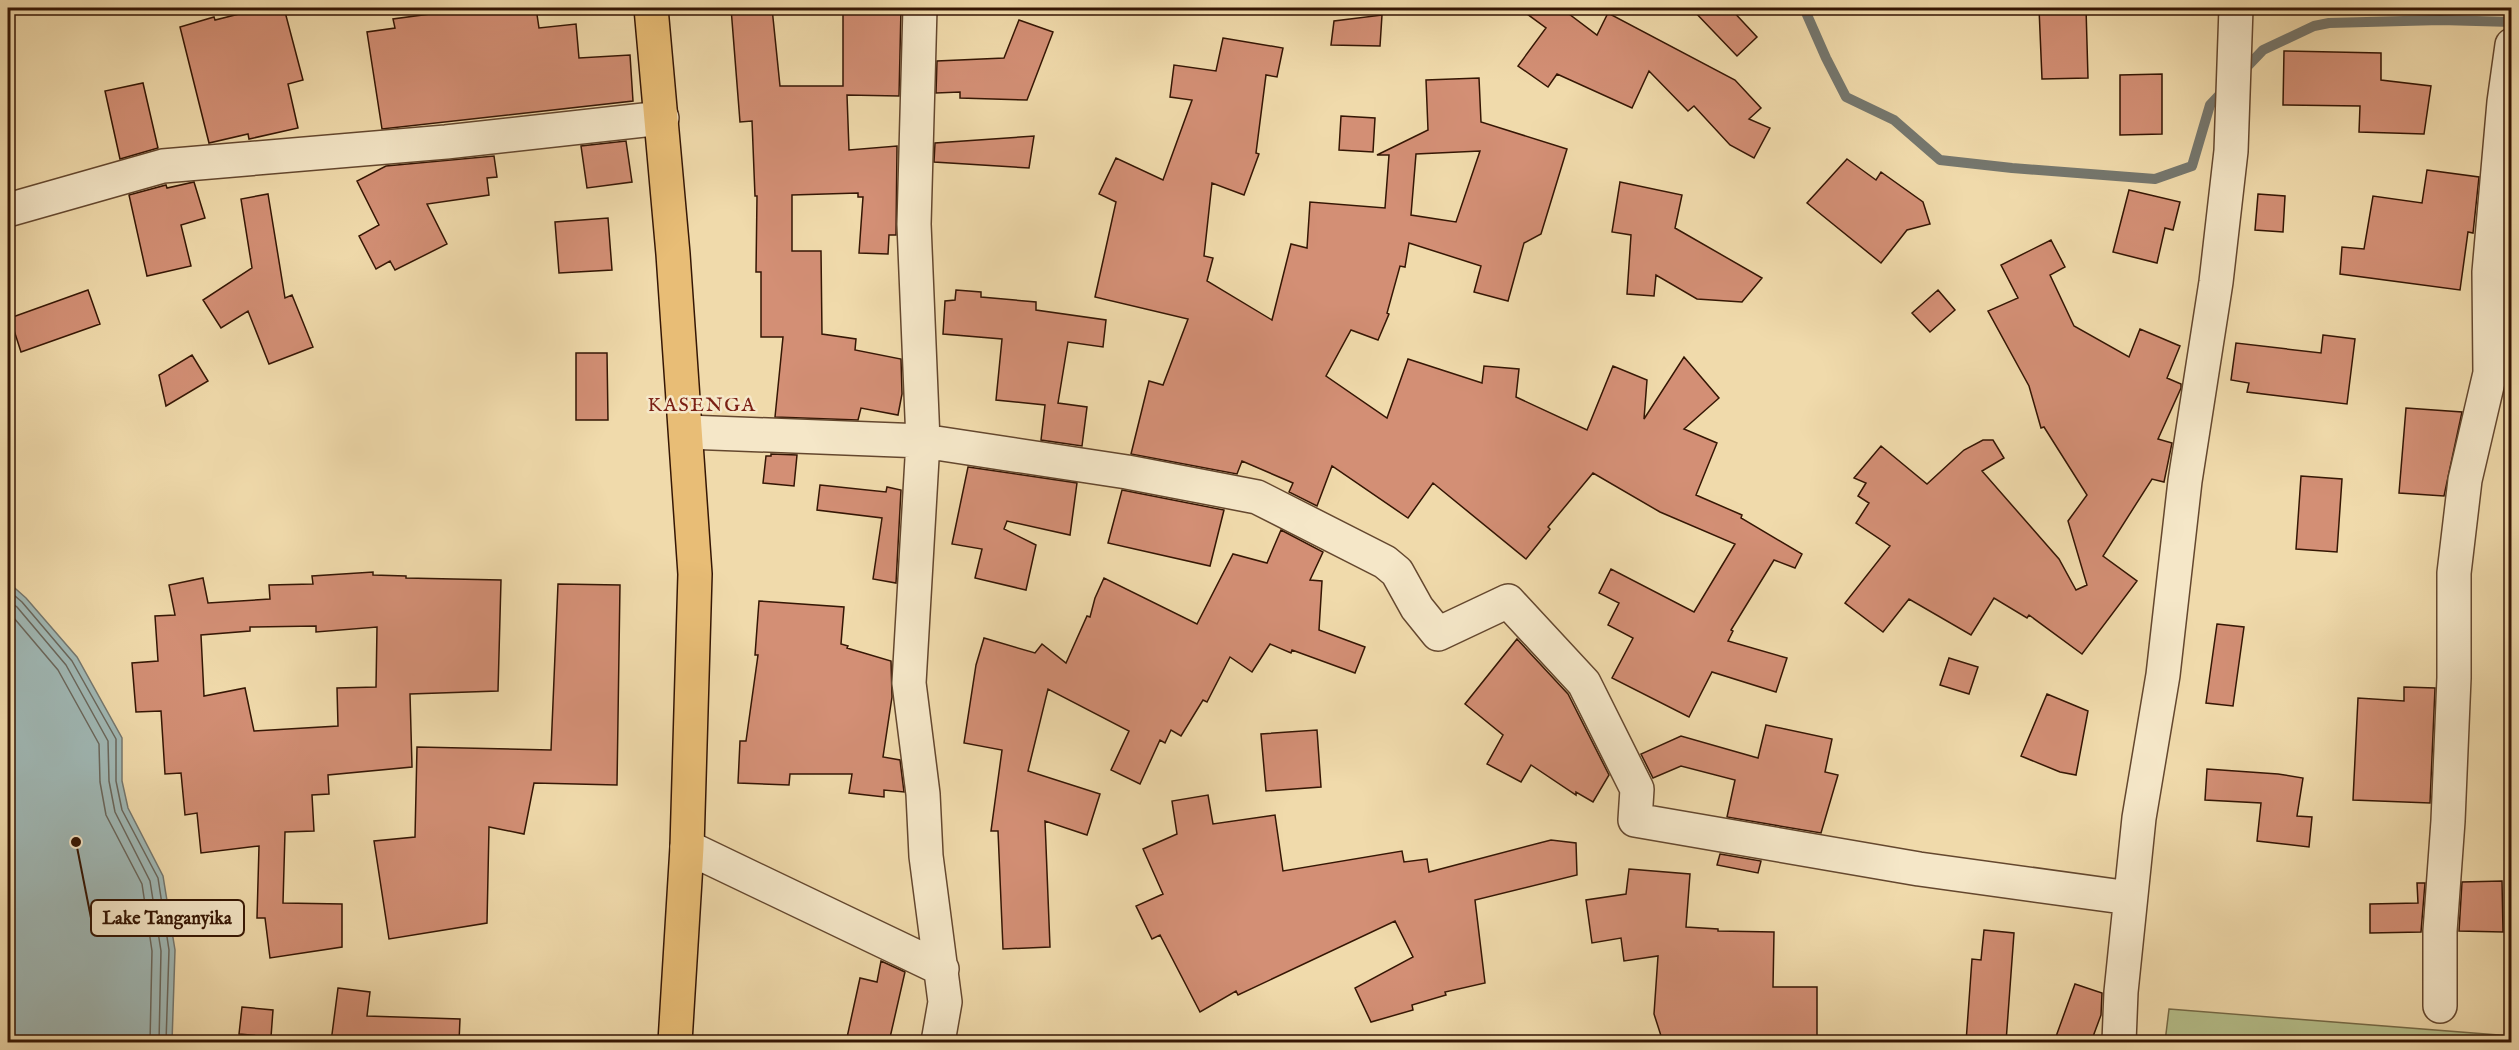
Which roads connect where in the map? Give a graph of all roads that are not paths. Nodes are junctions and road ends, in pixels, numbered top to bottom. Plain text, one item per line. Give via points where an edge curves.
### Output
1 (651, 8) edge
2 (920, 8) edge
3 (2236, 8) edge
4 (2511, 45) edge
5 (662, 118) junction
6 (8, 210) edge
7 (687, 432) junction
8 (923, 441) junction
9 (687, 847) junction
10 (2130, 898) junction
11 (942, 969) junction
12 (2440, 1006) dead end
13 (675, 1042) edge
14 (938, 1042) edge
15 (2120, 1042) edge

1 - 5 highway
2 - 8 street via 914,224
3 - 10 street via 2231,151 2216,282 2185,481 2163,675
4 - 12 street via 2489,272 2490,373 2465,480 2454,573 2454,678 2440,931
5 - 6 street via 446,142 163,166
5 - 7 highway
7 - 8 street
7 - 9 highway via 695,574
8 - 10 street via 1127,472 1257,497 1385,562 1397,572 1417,608 1438,634 1508,601 1584,683 1637,789 1635,820 1919,869
8 - 11 street via 909,683
9 - 11 street
9 - 13 highway
10 - 15 street
11 - 14 street via 945,1002

